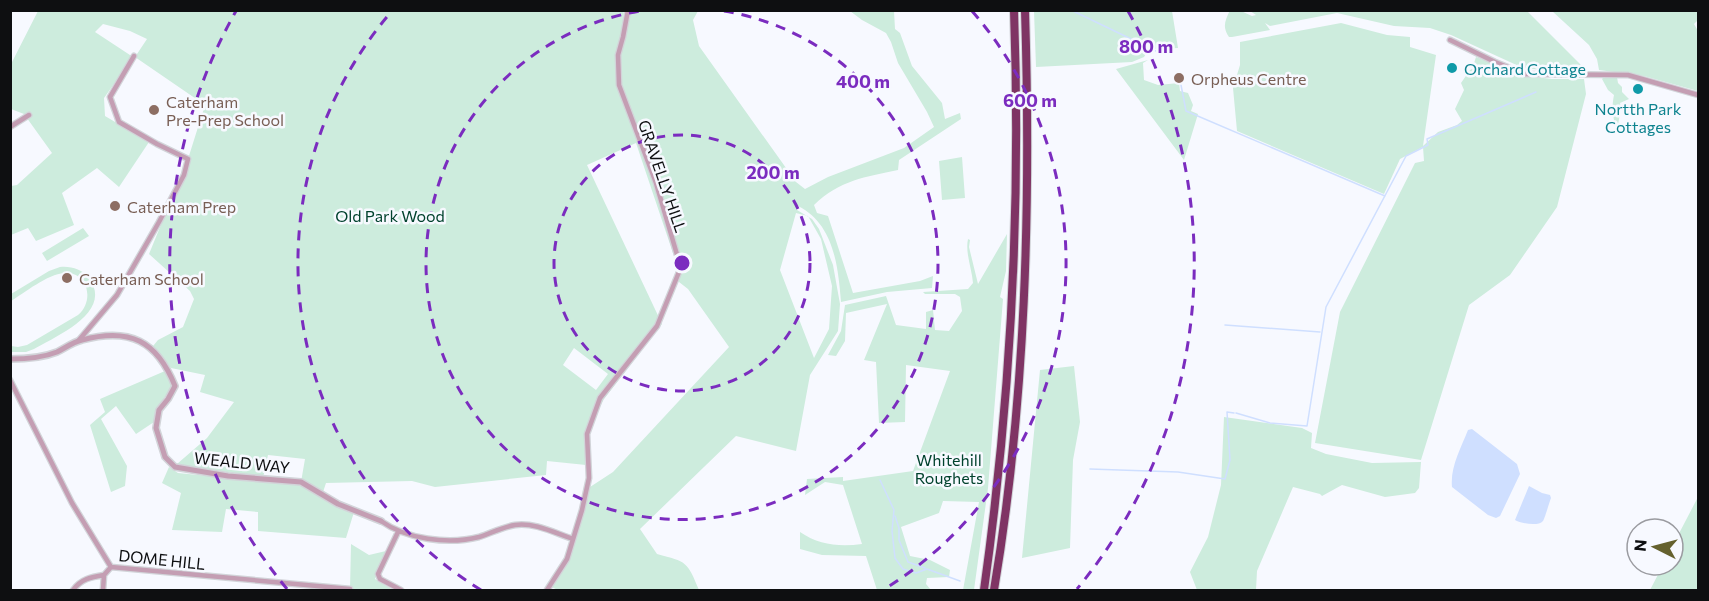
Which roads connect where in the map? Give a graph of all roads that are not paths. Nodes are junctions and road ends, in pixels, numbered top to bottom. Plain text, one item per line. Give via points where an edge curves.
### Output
1 (628, 10) edge
2 (1014, 10) edge
3 (1024, 10) edge
4 (1450, 40) dead end
5 (135, 56) dead end
6 (1698, 95) edge
7 (29, 115) dead end
8 (10, 127) edge
9 (79, 340) junction
10 (10, 359) edge
11 (10, 380) edge
12 (381, 521) joint
13 (398, 532) junction
14 (573, 539) junction
15 (111, 567) junction
16 (104, 575) junction
17 (350, 589) edge
18 (73, 591) edge
19 (103, 591) edge
20 (402, 591) edge
21 (547, 591) edge
22 (984, 591) edge
23 (994, 591) edge

1 - 14 street, GRAVELLY HILL via 618,55 619,85 656,183 679,272 657,326 595,409 587,434 589,478
2 - 22 highway via 1017,184 1013,297
3 - 23 highway via 1027,161 1023,304 1013,435
4 - 6 street via 1526,74 1628,75
5 - 9 street via 110,97 118,122 188,159 184,175 117,296
7 - 8 street
9 - 10 street via 53,353
9 - 12 street, WEALD WAY via 122,336 155,351 175,386 159,410 156,428 165,457 175,467 301,482 338,504
11 - 15 street, DOME HILL via 72,503
12 - 13 street, WEALD WAY
13 - 14 street, WEALD WAY via 456,540 528,525
13 - 20 street via 378,574
14 - 21 street, GRAVELLY HILL via 567,559
15 - 16 street
15 - 17 street, DOME HILL
16 - 18 street via 89,577
16 - 19 street

